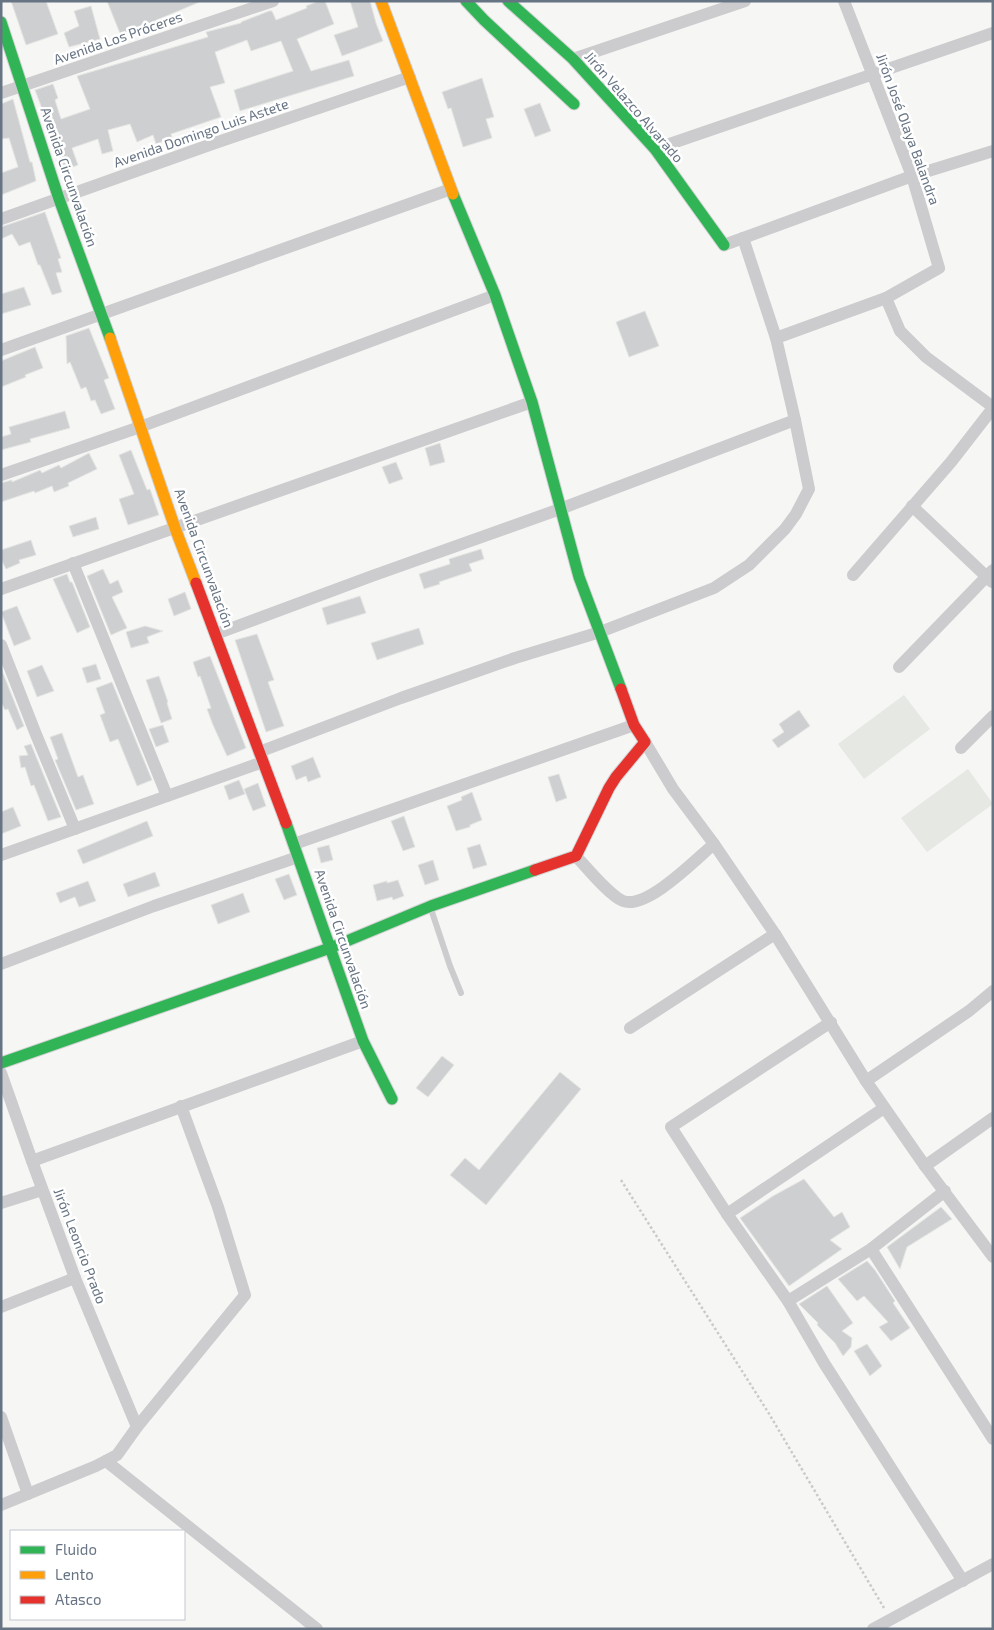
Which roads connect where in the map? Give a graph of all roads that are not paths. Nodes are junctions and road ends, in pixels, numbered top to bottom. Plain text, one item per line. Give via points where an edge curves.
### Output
1 (273, 1) edge
2 (381, 1) edge
3 (466, 1) edge
4 (508, 1) edge
5 (745, 1) edge
6 (844, 1) edge
7 (1, 22) edge
8 (993, 33) edge
9 (573, 59) junction
10 (872, 73) junction
11 (410, 77) junction
12 (23, 85) junction
13 (1, 93) edge
14 (574, 104) dead end
15 (655, 149) junction
16 (993, 151) edge
17 (912, 176) junction
18 (451, 189) junction
19 (59, 199) junction
20 (1, 219) edge
21 (743, 238) junction
22 (724, 245) joint
23 (495, 295) junction
24 (886, 298) junction
25 (102, 314) junction
26 (776, 338) junction
27 (1, 350) edge
28 (532, 402) junction
29 (993, 408) edge
30 (795, 420) junction
31 (140, 427) junction
32 (1, 475) edge
33 (912, 506) junction
34 (560, 509) junction
35 (176, 528) junction
36 (73, 563) junction
37 (853, 575) dead end
38 (991, 576) edge
39 (1, 589) edge
40 (600, 632) junction
41 (216, 634) junction
42 (1, 645) edge
43 (899, 668) dead end
44 (993, 716) edge
45 (634, 725) junction
46 (645, 742) junction
47 (961, 748) dead end
48 (261, 757) junction
49 (167, 796) junction
50 (75, 829) junction
51 (294, 844) junction
52 (714, 844) junction
53 (1, 855) edge
54 (576, 856) junction
55 (298, 858) junction
56 (431, 906) junction
57 (775, 934) junction
58 (330, 948) junction
59 (1, 964) edge
60 (993, 991) edge
61 (461, 993) dead end
62 (831, 1022) junction
63 (630, 1028) dead end
64 (363, 1041) junction
65 (1, 1064) edge
66 (2, 1078) edge
67 (866, 1082) junction
68 (392, 1099) dead end
69 (182, 1106) junction
70 (884, 1108) junction
71 (993, 1118) edge
72 (32, 1161) junction
73 (925, 1166) junction
74 (42, 1190) junction
75 (944, 1191) junction
76 (1, 1203) edge
77 (727, 1214) junction
78 (988, 1242) edge
79 (871, 1249) junction
80 (993, 1257) edge
81 (75, 1278) junction
82 (788, 1301) junction
83 (1, 1307) edge
84 (2, 1423) edge
85 (138, 1427) junction
86 (993, 1439) edge
87 (106, 1461) junction
88 (28, 1494) junction
89 (1, 1505) edge
90 (993, 1564) edge
91 (963, 1581) junction
92 (317, 1629) edge
93 (873, 1629) edge

1 - 12 street, Avenida Los Próceres
2 - 11 street
3 - 14 street
4 - 9 street, Jirón Velazco Alvarado
5 - 9 street
6 - 10 street, Jirón José Olaya Balandra
7 - 12 street, Avenida Circunvalación
8 - 10 street
9 - 15 street, Jirón Velazco Alvarado
10 - 15 street
10 - 17 street, Jirón José Olaya Balandra
11 - 18 street
11 - 19 street, Avenida Domingo Luis Astete
12 - 13 street, Avenida Los Próceres
12 - 19 street, Avenida Circunvalación
15 - 22 street, Jirón Velazco Alvarado
16 - 17 street
17 - 21 street
17 - 24 street, Jirón José Olaya Balandra via 939,268
18 - 23 street
18 - 25 street
19 - 20 street, Avenida Domingo Luis Astete
19 - 25 street, Avenida Circunvalación
21 - 22 street
21 - 26 street
23 - 28 street
23 - 31 street
24 - 26 street
24 - 29 street via 900,331 926,357
25 - 27 street
25 - 31 street, Avenida Circunvalación
26 - 30 street
28 - 34 street
28 - 35 street
29 - 33 street via 952,462
30 - 34 street
30 - 40 street via 809,489 785,529 749,565 714,588
31 - 32 street
31 - 35 street, Avenida Circunvalación
33 - 37 street
33 - 38 street
34 - 40 street via 579,577
34 - 41 street
35 - 36 street
35 - 41 street, Avenida Circunvalación
36 - 39 street
36 - 49 street
38 - 43 street
40 - 45 street
40 - 48 street via 515,658
41 - 48 street, Avenida Circunvalación
42 - 50 street
44 - 47 street
45 - 46 street
45 - 51 street
46 - 52 street via 673,789
46 - 54 street via 609,788
48 - 49 street
48 - 51 street, Avenida Circunvalación
49 - 50 street
50 - 53 street
51 - 55 street, Avenida Circunvalación
52 - 54 street via 654,895 638,901 624,901 615,896
52 - 57 street
54 - 56 street
55 - 58 street, Avenida Circunvalación
55 - 59 street via 154,906
56 - 58 street
56 - 61 lane
57 - 62 street
57 - 63 street
58 - 64 street, Avenida Circunvalación
58 - 65 street
60 - 67 street
62 - 67 street
62 - 77 street via 671,1127
64 - 68 street, Avenida Circunvalación
64 - 69 street
66 - 72 street, Jirón Leoncio Prado
67 - 70 street
69 - 72 street
69 - 85 street via 245,1295
70 - 73 street
70 - 77 street
71 - 73 street
72 - 74 street, Jirón Leoncio Prado
73 - 75 street
74 - 76 street
74 - 81 street, Jirón Leoncio Prado
75 - 78 street
75 - 79 street
77 - 82 street
78 - 80 street
79 - 82 street
79 - 86 street
81 - 83 street
81 - 85 street, Jirón Leoncio Prado
82 - 91 street
84 - 88 street
85 - 87 street via 117,1455
87 - 88 street
87 - 92 street
88 - 89 street
90 - 91 street
91 - 93 street

